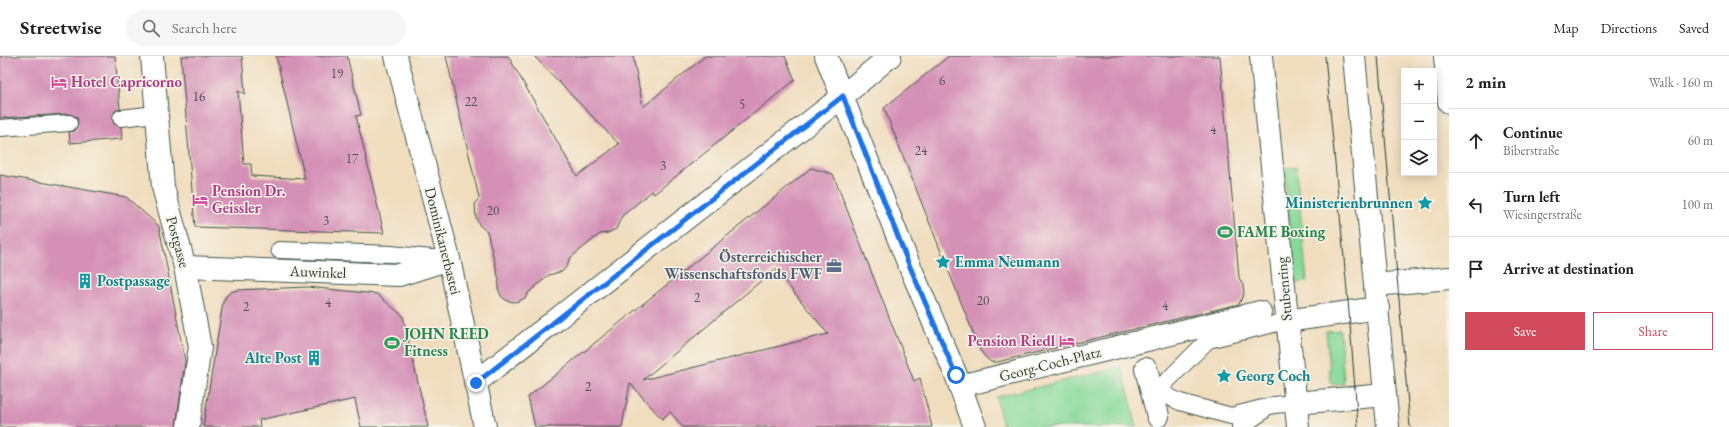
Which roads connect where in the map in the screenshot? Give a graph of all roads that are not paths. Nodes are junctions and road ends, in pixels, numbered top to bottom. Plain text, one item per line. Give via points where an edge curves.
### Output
1 (152, 56) edge
2 (396, 56) edge
3 (826, 56) edge
4 (890, 56) edge
5 (1261, 56) edge
6 (1354, 56) edge
7 (1445, 56) edge
8 (843, 96) junction
9 (1449, 102) edge
10 (156, 114) junction
11 (121, 118) dead end
12 (69, 123) dead end
13 (0, 128) edge
14 (279, 250) dead end
15 (449, 259) junction
16 (185, 268) junction
17 (1449, 278) edge
18 (1375, 285) junction
19 (1378, 308) junction
20 (1260, 312) dead end
21 (1286, 321) junction
22 (1143, 357) junction
23 (476, 383) junction
24 (960, 386) junction
25 (1385, 396) junction
26 (1295, 403) junction
27 (1274, 405) junction
28 (1160, 422) edge
29 (188, 427) edge
30 (485, 427) edge
31 (975, 427) edge
32 (1240, 427) edge
33 (1298, 427) edge
34 (1388, 427) edge

1 - 10 street, Postgasse
2 - 15 street, Dominikanerbastei
3 - 8 street
4 - 8 street
5 - 21 street, Stubenring
6 - 18 street
7 - 9 street
8 - 23 street
8 - 24 street
10 - 11 lane
10 - 16 street, Postgasse via 163,187
12 - 13 lane
14 - 15 lane
15 - 16 street, Auwinkel via 399,275
15 - 23 street, Dominikanerbastei
16 - 29 street, Postgasse via 200,347
17 - 18 street
18 - 19 street
19 - 21 street
19 - 25 street
20 - 22 street, Georg-Coch-Platz
21 - 26 street, Stubenring
21 - 27 lane via 1208,340 1157,391 1180,402 1230,416
22 - 24 street, Georg-Coch-Platz
22 - 28 street
23 - 30 street, Dominikanerbastei
24 - 31 street
25 - 26 street
25 - 34 street
26 - 27 lane
26 - 33 street, Stubenring
27 - 32 lane

